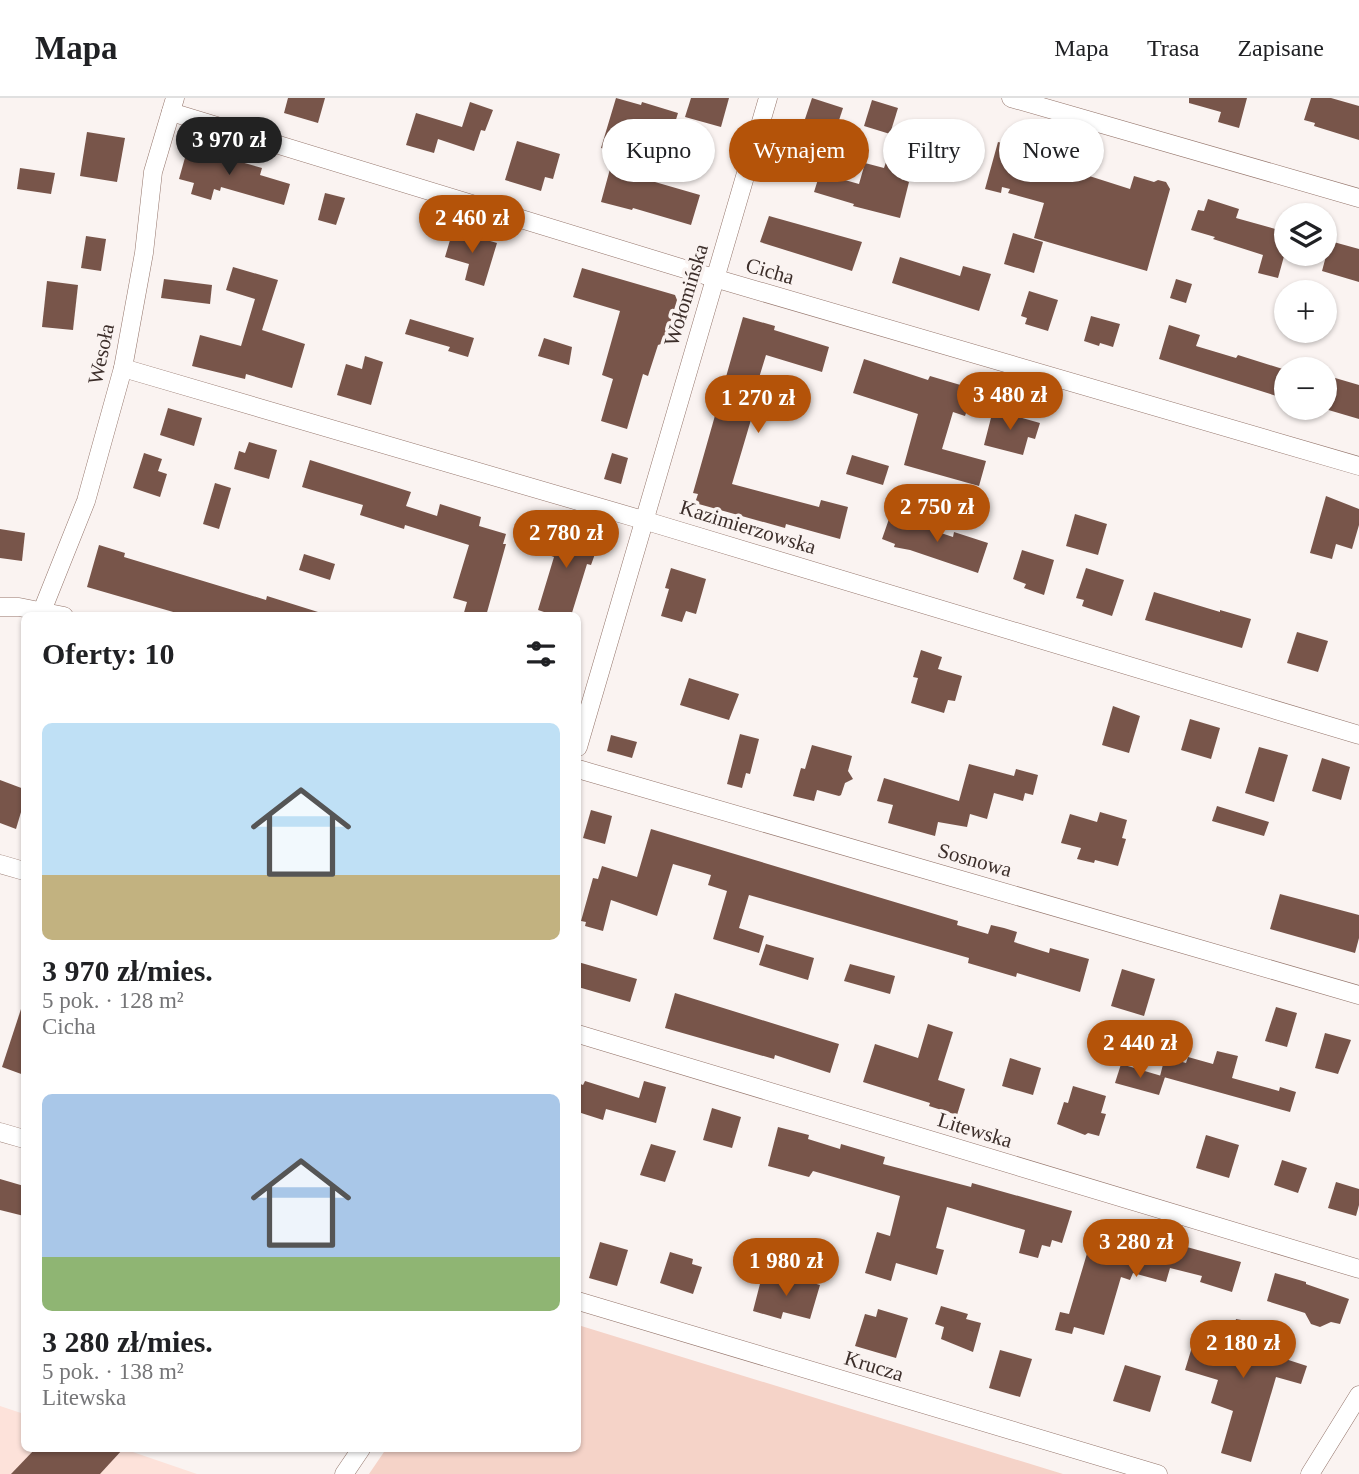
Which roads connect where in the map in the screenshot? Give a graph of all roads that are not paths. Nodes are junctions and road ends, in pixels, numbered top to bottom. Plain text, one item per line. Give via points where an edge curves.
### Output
1 (768, 98) edge
2 (1011, 98) edge
3 (173, 105) edge
4 (1359, 198) edge
5 (715, 278) junction
6 (123, 368) junction
7 (1359, 466) edge
8 (643, 520) junction
9 (0, 607) edge
10 (42, 611) junction
11 (46, 612) edge
12 (1359, 735) edge
13 (581, 737) edge
14 (581, 770) edge
15 (0, 864) edge
16 (21, 870) edge
17 (1359, 995) edge
18 (581, 1035) edge
19 (0, 1132) edge
20 (21, 1138) edge
21 (1359, 1269) edge
22 (581, 1302) edge
23 (1359, 1395) edge
24 (359, 1452) edge
25 (344, 1474) edge
26 (1158, 1474) edge
27 (1310, 1474) edge

1 - 5 street, Wołomińska
2 - 4 street
3 - 5 street, Cicha
3 - 6 street, Wesoła via 153,172
5 - 7 street, Cicha
5 - 8 street, Wołomińska
6 - 8 street, Kazimierzowska
6 - 10 street, Wesoła via 86,502
8 - 12 street, Kazimierzowska
8 - 13 street, Wołomińska
9 - 10 street
10 - 11 street
14 - 17 street, Sosnowa
15 - 16 street
18 - 21 street, Litewska
19 - 20 street
22 - 26 street, Krucza
23 - 27 street
24 - 25 street

